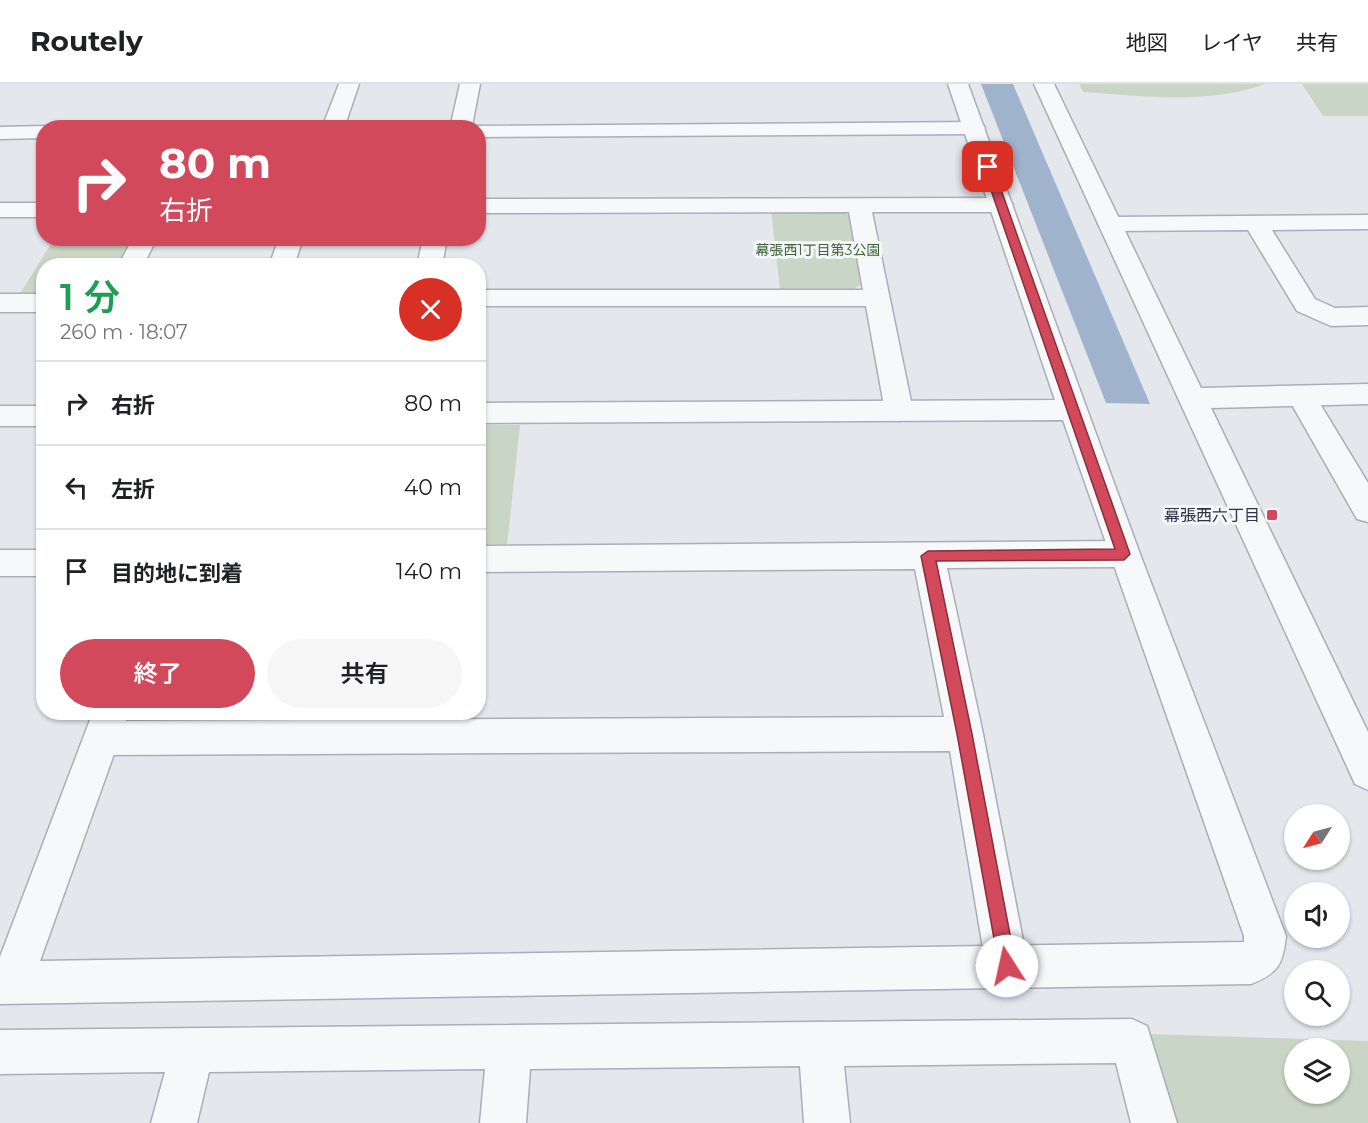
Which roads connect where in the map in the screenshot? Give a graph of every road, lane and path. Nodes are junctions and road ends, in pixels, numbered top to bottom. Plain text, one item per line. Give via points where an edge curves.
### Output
1 (349, 84) edge
2 (470, 84) edge
3 (958, 84) edge
4 (1044, 84) edge
5 (336, 120) edge
6 (462, 120) edge
7 (974, 128) junction
8 (486, 131) edge
9 (36, 132) edge
10 (0, 133) edge
11 (859, 205) junction
12 (1001, 205) junction
13 (486, 206) edge
14 (0, 210) edge
15 (36, 210) edge
16 (1368, 222) edge
17 (1110, 224) junction
18 (1256, 224) junction
19 (486, 298) edge
20 (877, 298) junction
21 (0, 303) edge
22 (36, 303) edge
23 (1368, 316) edge
24 (1368, 394) edge
25 (1301, 396) junction
26 (1191, 398) junction
27 (1075, 410) junction
28 (899, 411) junction
29 (486, 413) edge
30 (0, 416) edge
31 (36, 416) edge
32 (1359, 478) edge
33 (1368, 510) edge
34 (1124, 554) junction
35 (928, 556) junction
36 (486, 559) edge
37 (0, 563) edge
38 (36, 563) edge
39 (106, 725) edge
40 (323, 725) edge
41 (965, 734) junction
42 (1368, 772) edge
43 (1007, 966) junction
44 (6, 983) edge
45 (820, 1045) junction
46 (508, 1049) junction
47 (0, 1052) edge
48 (192, 1052) junction
49 (174, 1123) edge
50 (503, 1123) edge
51 (827, 1123) edge
52 (1154, 1123) edge

1 - 5 street
2 - 6 street
3 - 7 street
4 - 17 street
7 - 8 street
7 - 12 street
9 - 10 street
11 - 12 street
11 - 13 street
11 - 20 street
12 - 27 street
14 - 15 street
16 - 18 street
17 - 18 street
17 - 26 street
18 - 23 street via 1306,305 1330,316
19 - 20 street
20 - 28 street
21 - 22 street
24 - 25 street
25 - 26 street
25 - 32 street
26 - 42 street
27 - 28 street
27 - 34 street
28 - 29 street
30 - 31 street
32 - 33 street
34 - 35 street
34 - 43 street via 1265,936 1263,954 1251,963
35 - 36 street
35 - 41 street
37 - 38 street
39 - 40 street
39 - 44 street
40 - 41 street
41 - 43 street
43 - 44 street
45 - 46 street
45 - 51 street
45 - 52 street via 1132,1041
46 - 48 street
46 - 50 street
47 - 48 street
48 - 49 street

